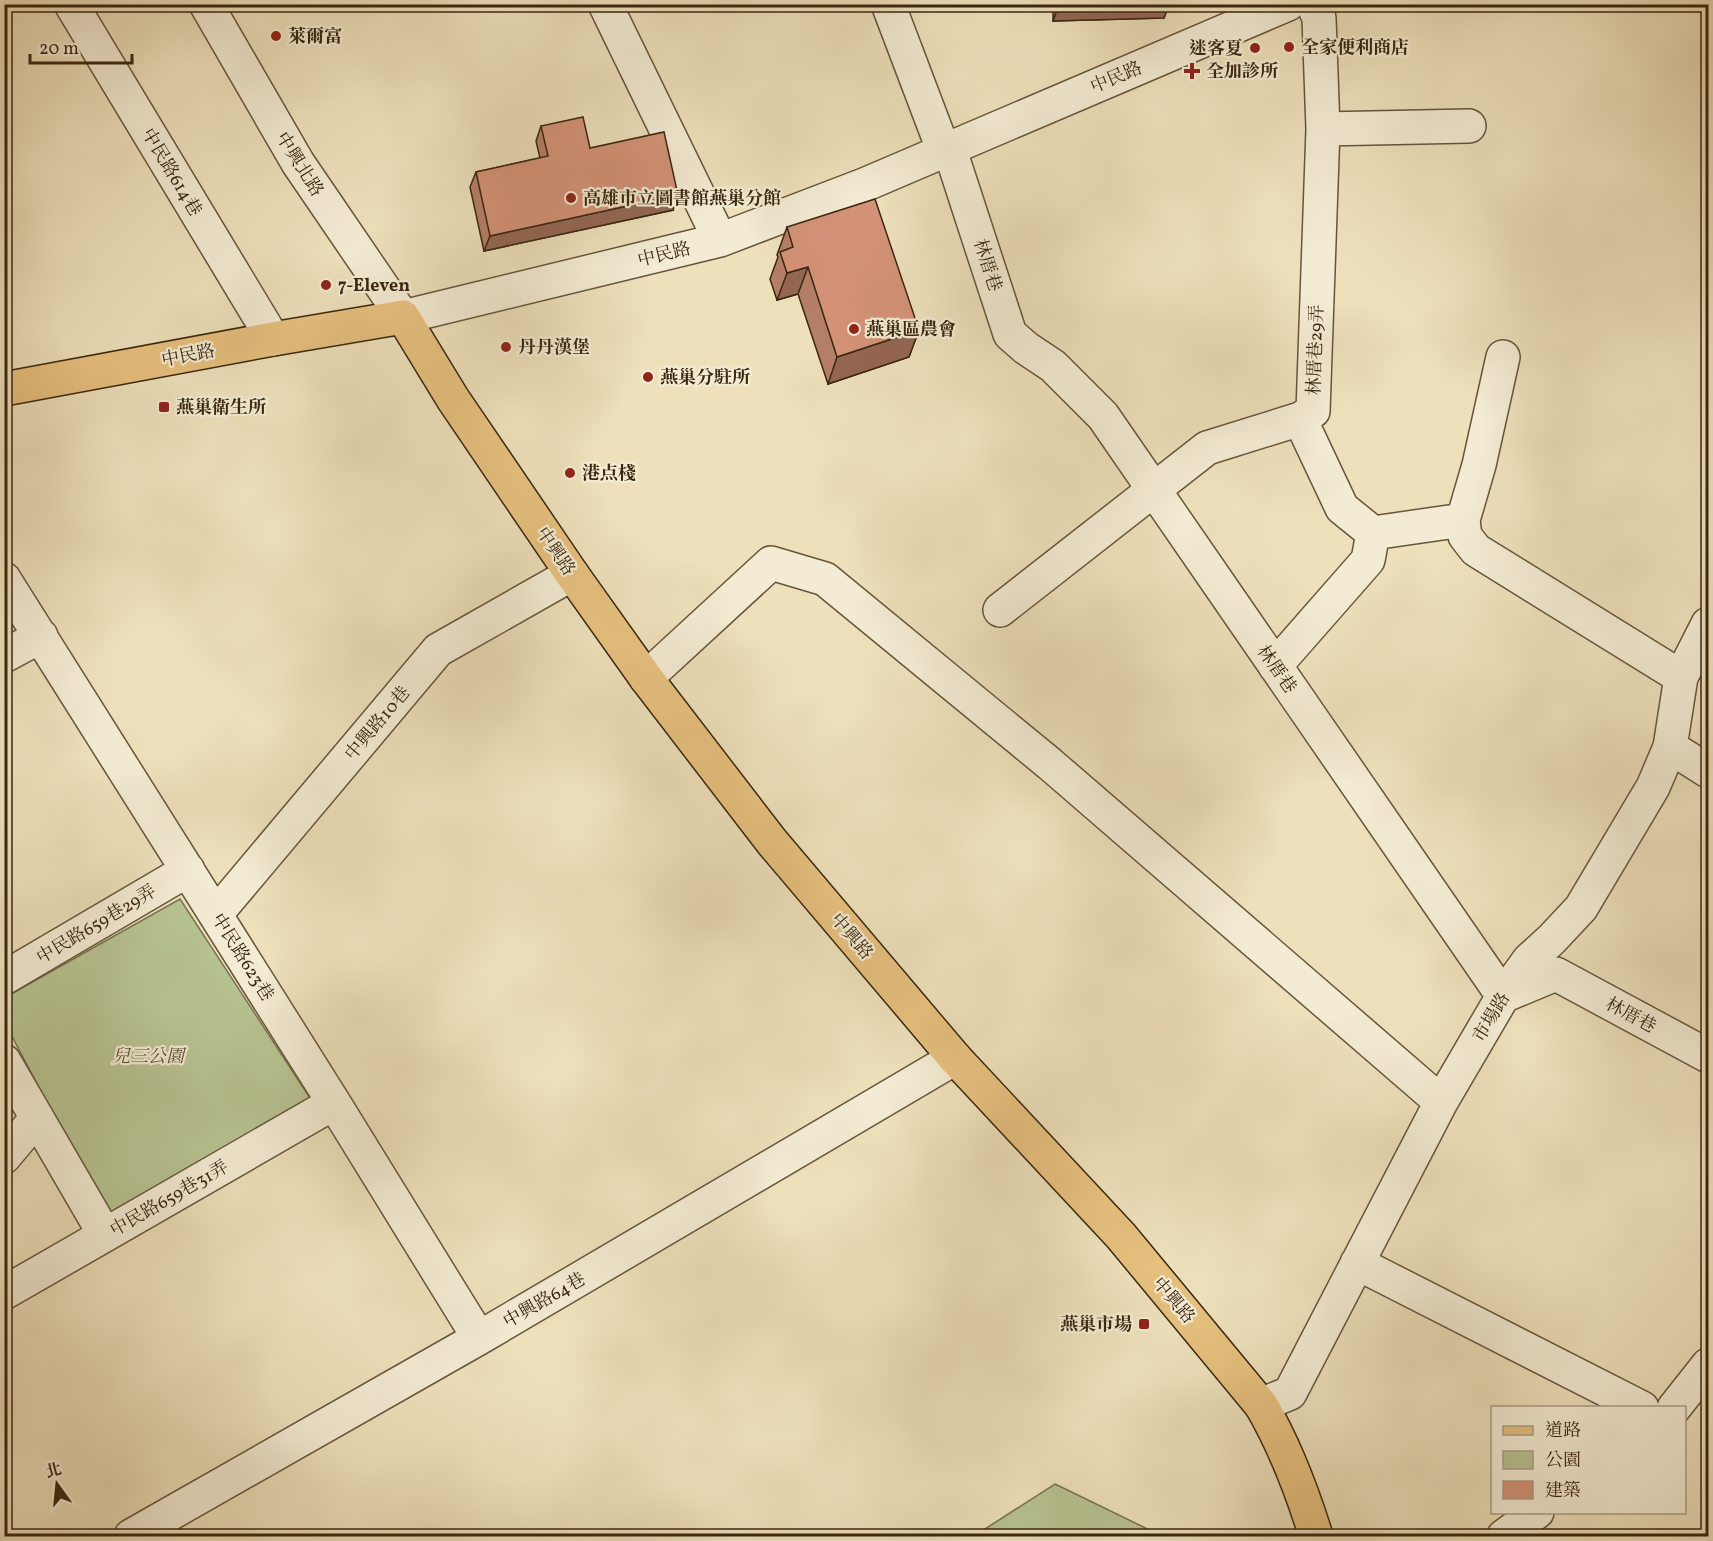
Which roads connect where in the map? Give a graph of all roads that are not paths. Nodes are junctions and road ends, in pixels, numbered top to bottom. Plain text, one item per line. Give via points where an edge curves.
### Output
1 (71, 4) edge
2 (605, 4) edge
3 (888, 4) edge
4 (1288, 4) edge
5 (1313, 4) edge
6 (210, 6) edge
7 (1470, 126) dead end
8 (1323, 129) junction
9 (946, 148) junction
10 (720, 240) junction
11 (403, 317) junction
12 (273, 339) junction
13 (1503, 357) dead end
14 (4, 389) edge
15 (1300, 419) junction
16 (1154, 490) junction
17 (1463, 520) junction
18 (1373, 533) junction
19 (572, 574) junction
20 (4, 579) edge
21 (1000, 610) dead end
22 (1708, 624) edge
23 (41, 636) junction
24 (4, 656) edge
25 (1275, 666) junction
26 (1681, 677) junction
27 (645, 678) junction
28 (1670, 747) junction
29 (1708, 771) edge
30 (188, 870) junction
31 (216, 914) junction
32 (4, 978) edge
33 (1503, 996) junction
34 (1708, 1056) edge
35 (955, 1058) junction
36 (4, 1061) edge
37 (1441, 1102) junction
38 (334, 1103) junction
39 (36, 1119) junction
40 (4, 1157) edge
41 (105, 1235) junction
42 (1357, 1263) junction
43 (4, 1293) edge
44 (479, 1338) junction
45 (1708, 1365) edge
46 (1261, 1405) junction
47 (1640, 1406) edge
48 (1675, 1406) edge
49 (1534, 1514) edge
50 (132, 1536) edge
51 (1316, 1536) edge
52 (1504, 1536) edge

1 - 12 street, 中民路614巷
2 - 10 street
3 - 9 street, 林厝巷
4 - 9 street, 中民路
5 - 8 street, 林厝巷29弄 via 1320,18
6 - 11 street, 中興北路 via 298,163
7 - 8 street
8 - 15 street, 林厝巷29弄 via 1313,411
9 - 10 street, 中民路 via 864,185
9 - 16 street, 林厝巷 via 1010,334 1053,366 1103,416
10 - 11 street, 中民路
11 - 12 main road, 中民路
11 - 19 main road, 中興路 via 453,399
12 - 14 main road, 中民路
13 - 17 street
15 - 16 street via 1207,448
15 - 18 street, 林厝巷29弄 via 1342,508
16 - 21 street
16 - 25 street, 林厝巷
17 - 18 street
17 - 26 street via 1465,536 1476,550
18 - 25 street via 1368,560
19 - 27 main road, 中興路
19 - 31 street, 中興路10巷 via 438,650
20 - 23 street, 中民路623巷
22 - 26 street, 市場路
23 - 24 street
23 - 30 street, 中民路623巷
25 - 33 street, 林厝巷
26 - 28 street, 市場路
27 - 35 main road, 中興路 via 772,842
27 - 37 street via 771,563 825,579 1050,764
28 - 29 street
28 - 33 street, 市場路 via 1653,787 1581,908 1529,960
30 - 31 street, 中民路623巷
30 - 32 street, 中民路659巷29弄
31 - 38 street, 中民路623巷
33 - 34 street, 林厝巷 via 1556,974
33 - 37 street, 市場路
35 - 44 street, 中興路64巷
35 - 46 main road, 中興路 via 1121,1236
36 - 39 street
37 - 42 street, 市場路
38 - 41 street, 中民路659巷31弄
38 - 44 street, 中民路623巷
39 - 40 street
39 - 41 street
41 - 43 street, 中民路659巷31弄
42 - 46 street, 市場路 via 1290,1393
42 - 47 street
44 - 50 street, 中興路64巷
45 - 48 street
46 - 51 main road, 中興路 via 1279,1435
49 - 52 street

